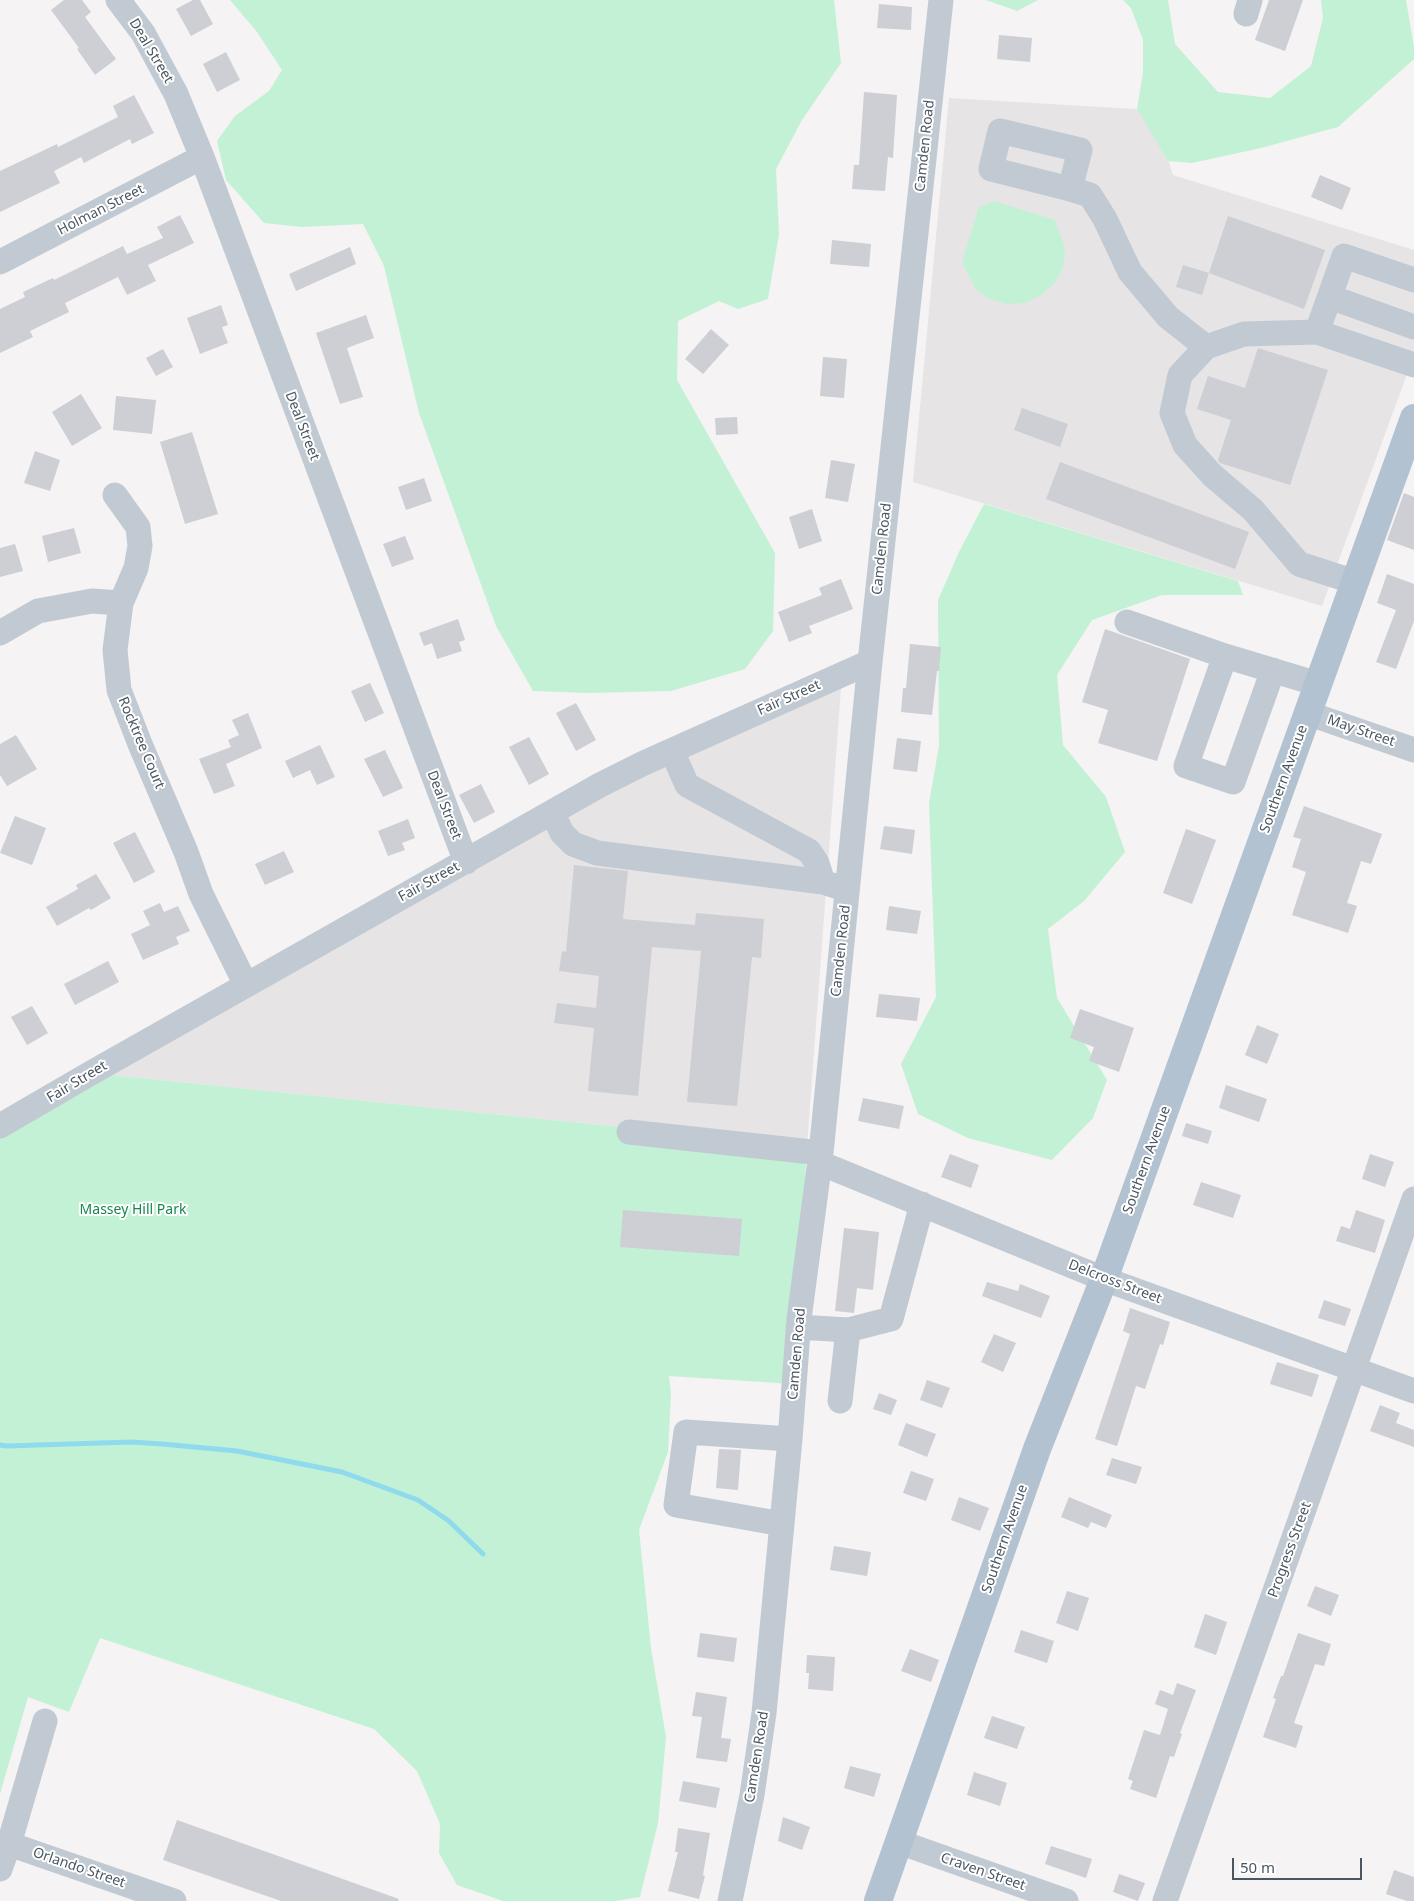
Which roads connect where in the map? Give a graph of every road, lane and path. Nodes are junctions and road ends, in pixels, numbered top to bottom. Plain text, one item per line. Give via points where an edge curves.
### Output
1 (118, 0) edge
2 (941, 0) edge
3 (202, 156) junction
4 (1070, 189) dead end
5 (0, 262) edge
6 (1414, 280) edge
7 (1330, 297) junction
8 (1414, 327) edge
9 (1317, 332) junction
10 (1206, 347) junction
11 (1414, 365) edge
12 (1414, 418) edge
13 (115, 495) dead end
14 (1355, 582) junction
15 (122, 603) junction
16 (1127, 622) dead end
17 (0, 633) edge
18 (1225, 656) junction
19 (870, 662) junction
20 (1273, 670) junction
21 (1318, 684) junction
22 (1308, 713) junction
23 (1414, 750) edge
24 (672, 751) junction
25 (552, 812) junction
26 (466, 862) junction
27 (823, 882) junction
28 (847, 890) junction
29 (246, 985) junction
30 (0, 1126) edge
31 (629, 1132) dead end
32 (821, 1158) junction
33 (1414, 1199) edge
34 (922, 1204) junction
35 (1104, 1279) junction
36 (798, 1326) junction
37 (848, 1330) junction
38 (1354, 1370) junction
39 (1414, 1391) edge
40 (840, 1401) dead end
41 (790, 1439) junction
42 (782, 1524) junction
43 (45, 1720) dead end
44 (899, 1842) junction
45 (9, 1844) junction
46 (0, 1869) edge
47 (174, 1901) edge
48 (730, 1901) edge
49 (878, 1901) edge
50 (1066, 1901) edge
51 (1165, 1901) edge

1 - 3 street, Deal Street via 143,33 176,94
2 - 19 street, Camden Road
3 - 5 street, Holman Street
3 - 26 street, Deal Street
4 - 10 street via 1090,195 1130,272 1168,317
6 - 7 street via 1344,256
7 - 8 street
7 - 9 street
9 - 10 street via 1244,334
9 - 11 street
10 - 14 street via 1180,375 1172,413 1185,445 1212,475 1253,510 1299,564
12 - 14 main road, Southern Avenue
13 - 15 street, Rocktree Court via 138,527 140,546 136,568
14 - 21 main road, Southern Avenue
15 - 17 street via 92,601 38,611
15 - 29 street, Rocktree Court via 115,650 119,690 201,894
16 - 18 street
18 - 20 street
18 - 20 street via 1186,766 1233,782
19 - 24 street, Fair Street
19 - 28 street, Camden Road
20 - 21 street
21 - 22 main road, Southern Avenue
22 - 23 street, May Street
22 - 35 main road, Southern Avenue
24 - 25 street, Fair Street
24 - 27 street via 687,785 809,851
25 - 26 street, Fair Street
25 - 27 street via 562,833 574,844 597,853
26 - 29 street, Fair Street
27 - 28 street
28 - 32 street, Camden Road
29 - 30 street, Fair Street
31 - 32 street, Delcross Street
32 - 34 street, Delcross Street
32 - 36 street, Camden Road
33 - 38 street, Progress Street
34 - 35 street, Delcross Street
34 - 37 street via 891,1319
35 - 38 street, Delcross Street
35 - 44 main road, Southern Avenue via 1037,1449
36 - 37 street
36 - 41 street, Camden Road
37 - 40 street
38 - 39 street, Delcross Street
38 - 51 street, Progress Street
41 - 42 street, Camden Road
41 - 42 street via 686,1432 676,1505
42 - 48 street, Camden Road via 764,1713 752,1795
43 - 45 street
44 - 49 main road, Southern Avenue
44 - 50 street, Craven Street
45 - 46 street
45 - 47 street, Orlando Street

